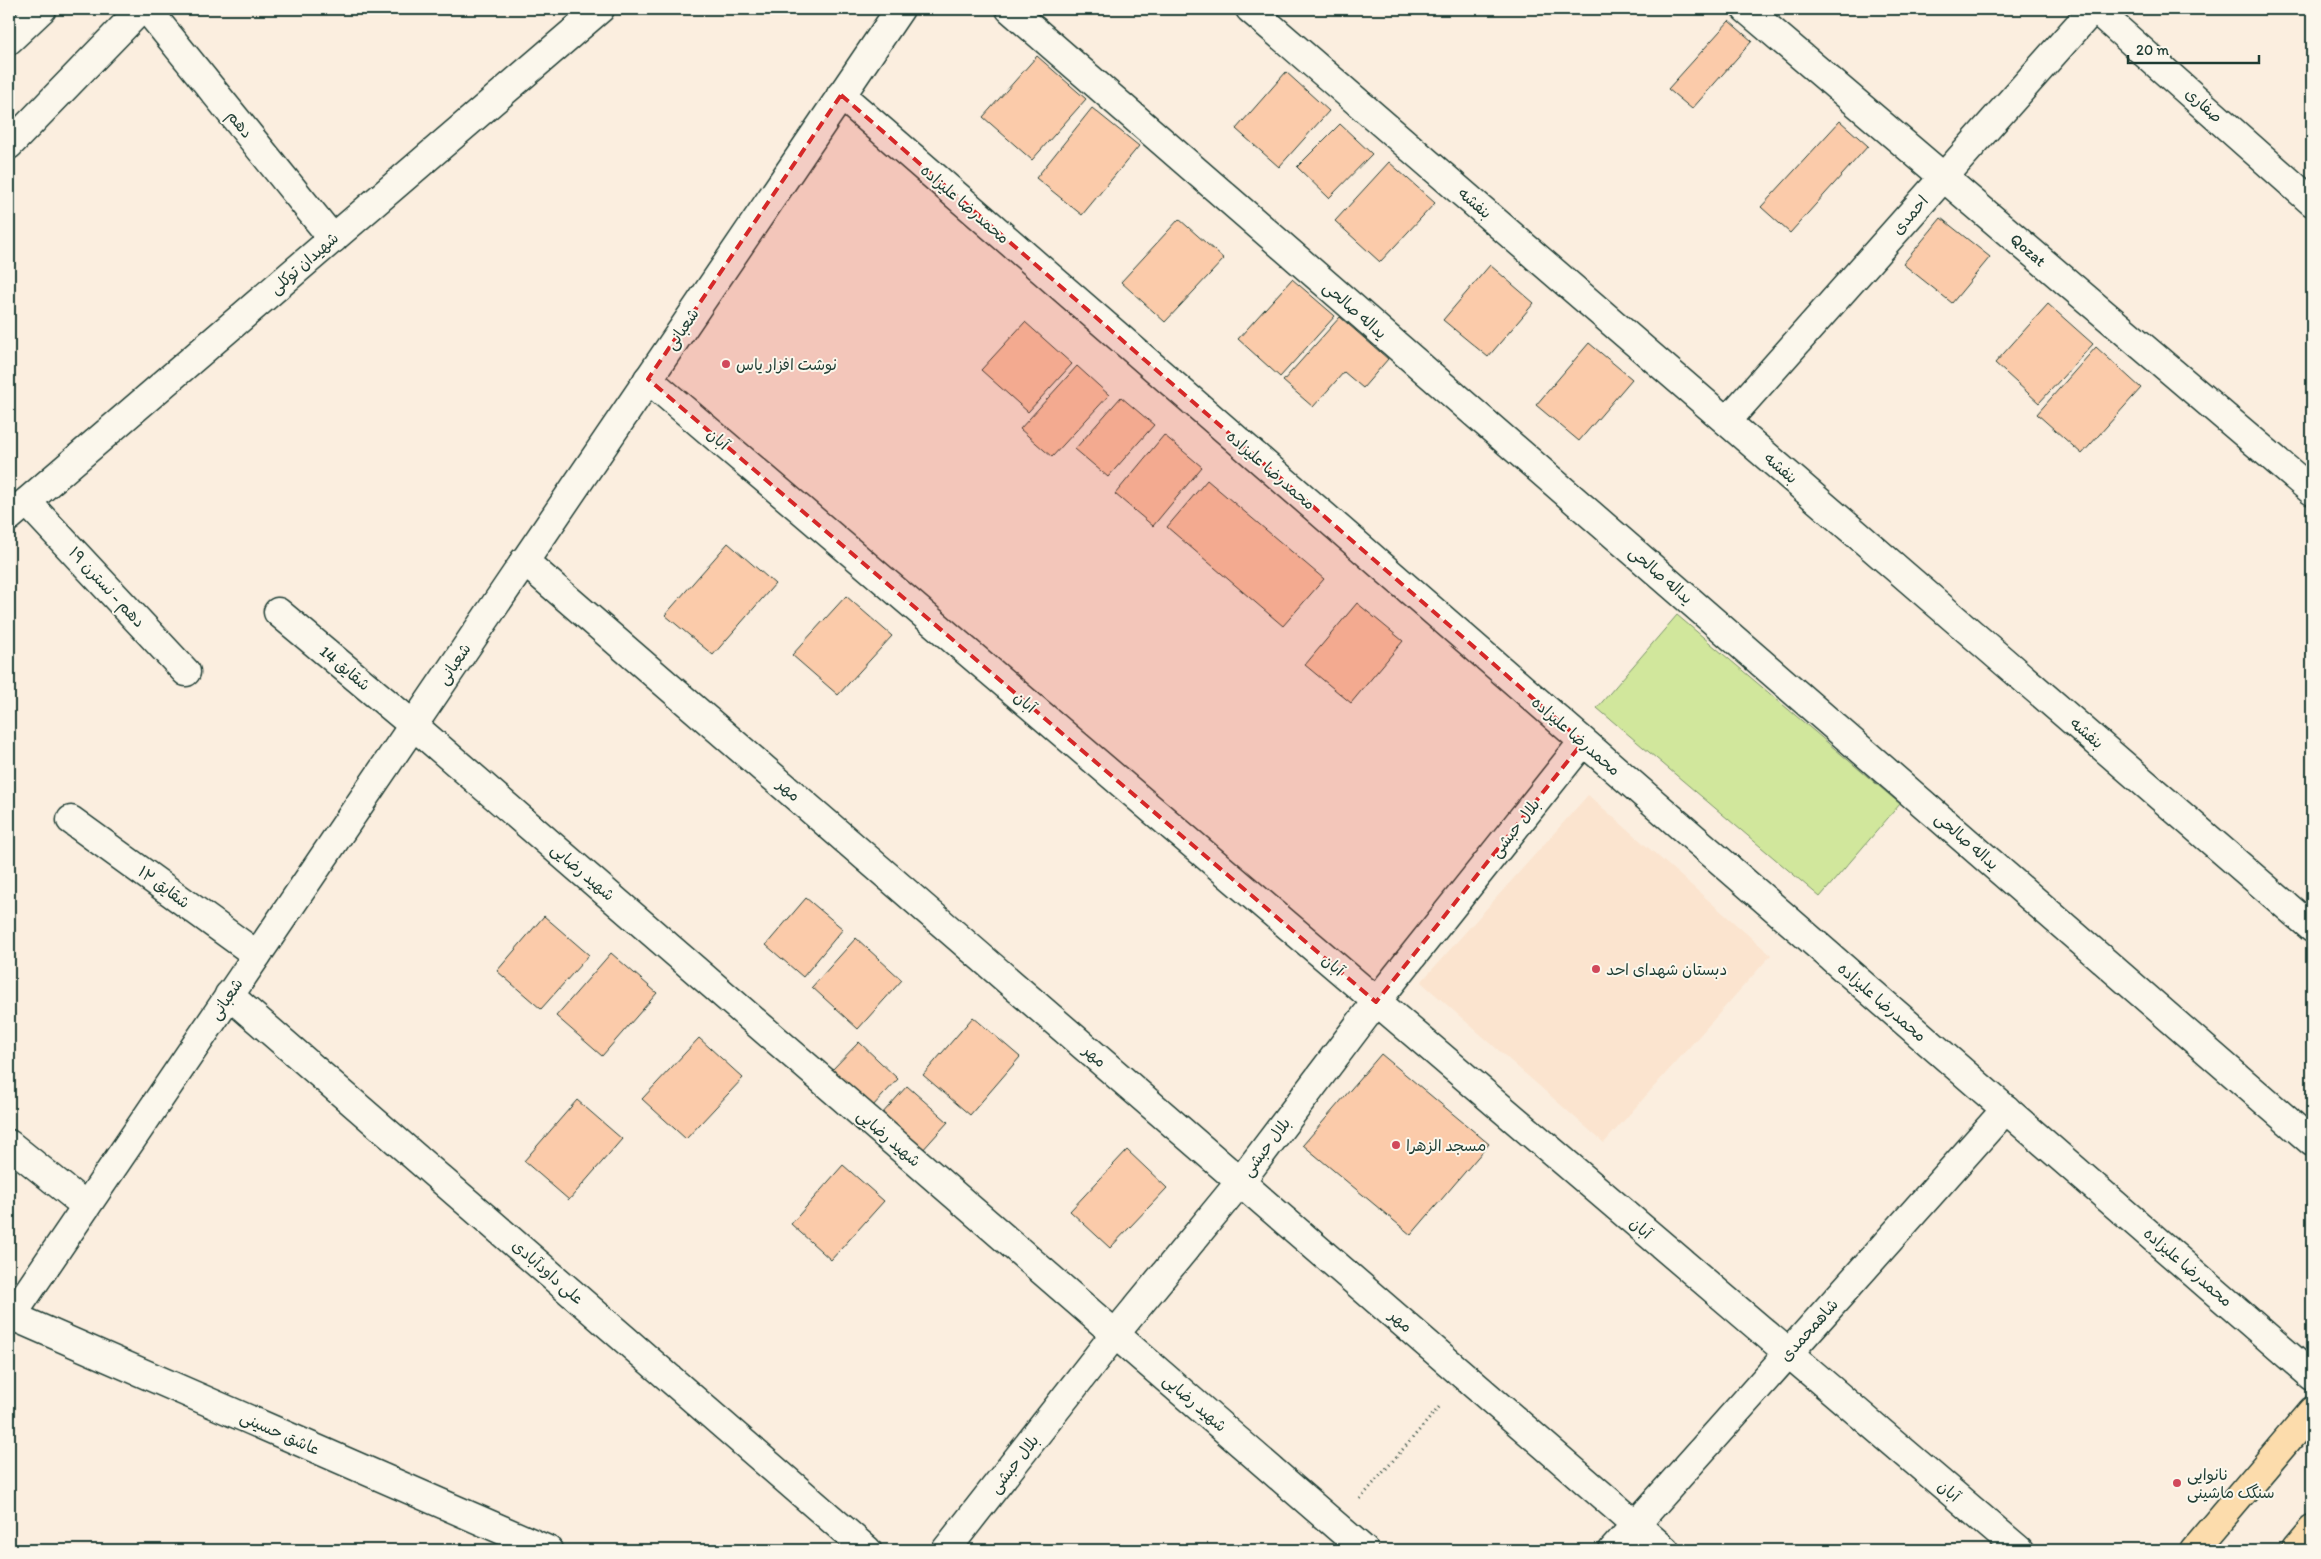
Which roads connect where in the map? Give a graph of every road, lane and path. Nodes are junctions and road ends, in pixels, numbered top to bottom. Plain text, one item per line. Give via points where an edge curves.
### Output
1 (42, 9) edge
2 (141, 9) edge
3 (148, 9) edge
4 (600, 9) edge
5 (900, 9) edge
6 (1010, 9) edge
7 (1250, 9) edge
8 (1746, 9) edge
9 (2094, 9) edge
10 (9, 40) edge
11 (841, 95) junction
12 (9, 145) edge
13 (1943, 177) junction
14 (2312, 202) edge
15 (333, 239) junction
16 (648, 379) junction
17 (1727, 421) junction
18 (2312, 491) edge
19 (18, 510) edge
20 (524, 561) junction
21 (278, 612) dead end
22 (186, 672) dead end
23 (413, 725) junction
24 (1583, 742) junction
25 (72, 820) dead end
26 (2312, 928) edge
27 (256, 955) junction
28 (229, 995) junction
29 (1376, 1002) junction
30 (2006, 1109) junction
31 (2312, 1142) edge
32 (9, 1144) edge
33 (1240, 1182) junction
34 (86, 1206) junction
35 (10, 1318) edge
36 (1115, 1334) junction
37 (1788, 1353) junction
38 (1465, 1376) junction
39 (2312, 1376) edge
40 (2312, 1412) edge
41 (1636, 1525) junction
42 (1337, 1526) junction
43 (2312, 1531) edge
44 (548, 1550) edge
45 (867, 1550) edge
46 (946, 1550) edge
47 (1364, 1550) edge
48 (1613, 1550) edge
49 (1665, 1550) edge
50 (2019, 1550) edge
51 (2194, 1550) edge
52 (2296, 1550) edge

1 - 10 street
2 - 12 street
3 - 15 street, دهم
4 - 15 street, شهیدان توکلی
5 - 11 street, شعبانی
6 - 31 street, یداله صالحی
7 - 17 street, بنفشه
8 - 13 street, Qozat
9 - 13 street, احمدی
9 - 14 street, صفاری
11 - 16 street, شعبانی
11 - 24 street, محمدرضا علیزاده
13 - 17 street, احمدی
13 - 18 street, Qozat
15 - 19 street, شهیدان توکلی
16 - 20 street, شعبانی
16 - 29 street, آبان
17 - 26 street, بنفشه
19 - 22 street, دهم - نسترن ۱۹
20 - 23 street, شعبانی
20 - 33 street, مهر
21 - 23 street, شقایق 14
23 - 27 street, شعبانی
23 - 36 street, شهید رضایی
24 - 29 street, بلال حبشی
24 - 30 street, محمدرضا علیزاده
25 - 27 street, شقایق ۱۲
27 - 28 street, شعبانی
28 - 34 street, شعبانی
28 - 45 street, علی داودآبادی
29 - 33 street, بلال حبشی
29 - 37 street, آبان
30 - 37 street, شاهمحمدی
30 - 39 street, محمدرضا علیزاده
32 - 34 street
33 - 36 street, بلال حبشی
33 - 38 street, مهر
34 - 35 street, شعبانی
35 - 44 street, عاشق حسینی
36 - 42 street, شهید رضایی
36 - 46 street, بلال حبشی
37 - 41 street, شاهمحمدی
37 - 50 street, آبان
38 - 41 street, مهر
38 - 42 path
40 - 51 main road
41 - 48 street, شاهمحمدی
41 - 49 street, مهر
42 - 47 street, شهید رضایی
43 - 52 main road

